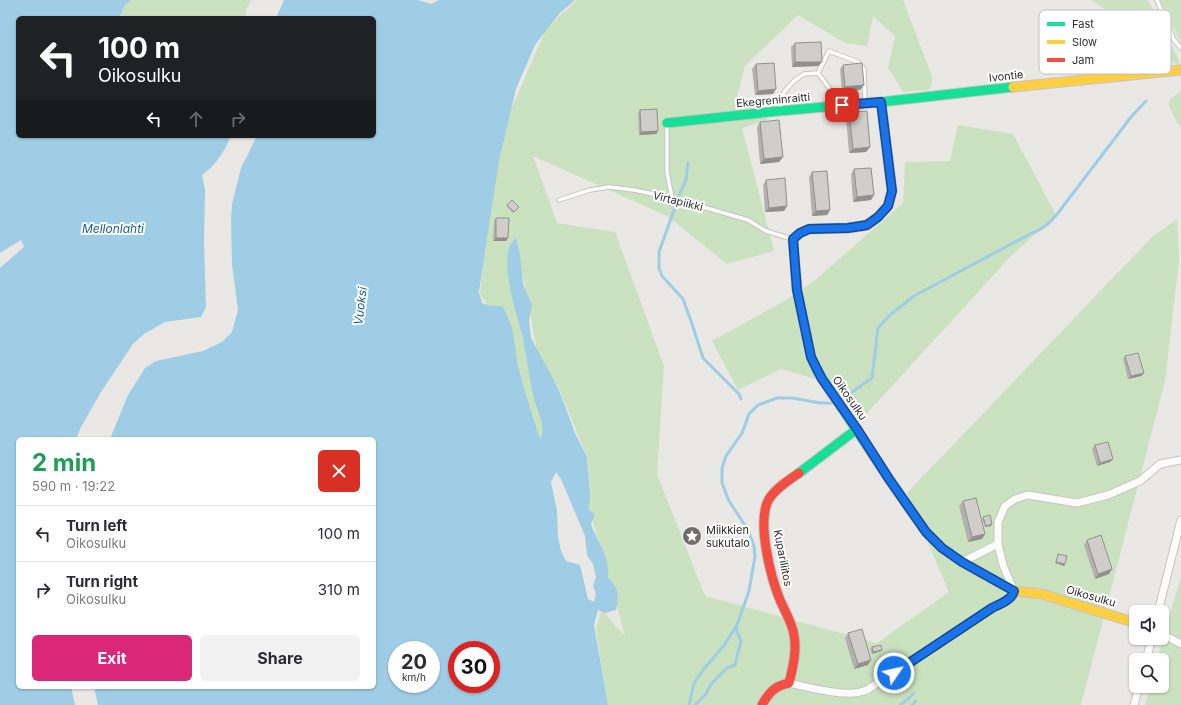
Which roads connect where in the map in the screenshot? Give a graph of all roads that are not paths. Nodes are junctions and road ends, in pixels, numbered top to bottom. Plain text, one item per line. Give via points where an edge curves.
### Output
1 (1157, 0) edge
2 (1161, 10) edge
3 (1171, 33) edge
4 (1181, 48) edge
5 (1181, 70) edge
6 (1171, 71) edge
7 (818, 73) junction
8 (1141, 74) edge
9 (881, 102) junction
10 (865, 103) junction
11 (842, 105) junction
12 (779, 111) junction
13 (667, 123) joint
14 (672, 198) junction
15 (560, 200) dead end
16 (793, 239) junction
17 (857, 429) junction
18 (1181, 460) edge
19 (1181, 520) edge
20 (998, 544) junction
21 (962, 562) junction
22 (1014, 591) junction
23 (1160, 605) edge
24 (1129, 620) edge
25 (1169, 638) edge
26 (1181, 644) edge
27 (789, 683) junction
28 (1137, 693) edge
29 (762, 705) edge
30 (1134, 705) edge

1 - 2 lane
3 - 4 lane
5 - 6 street, Ivontie
7 - 10 lane via 829,51 858,62 864,68
7 - 11 lane
7 - 12 lane via 804,74 794,81 784,92
8 - 9 street, Ivontie
9 - 10 street, Ekegreninraitti
9 - 16 street via 892,191 888,206 867,225 809,229
10 - 11 street, Ekegreninraitti
11 - 12 street, Ekegreninraitti
12 - 13 street, Ekegreninraitti
13 - 14 lane via 667,172
14 - 15 lane, Virtapiikki via 609,187
14 - 16 lane, Virtapiikki via 748,220 766,231
16 - 17 street, Oikosulku via 797,290 811,357 822,379
17 - 21 street, Oikosulku via 926,532 942,548
17 - 27 street, Kupariliitos via 782,485 773,494 764,514 771,568 794,635 795,658
18 - 20 street via 1160,464 1140,481 1077,503 1028,495 1016,499 1005,506 998,522
19 - 23 street
20 - 21 street
20 - 22 street via 1003,565
21 - 22 street, Oikosulku
22 - 24 street, Oikosulku via 1042,594
22 - 27 street via 1013,596 1006,601 867,690 854,694
25 - 26 street
27 - 29 street via 776,685
28 - 30 street

